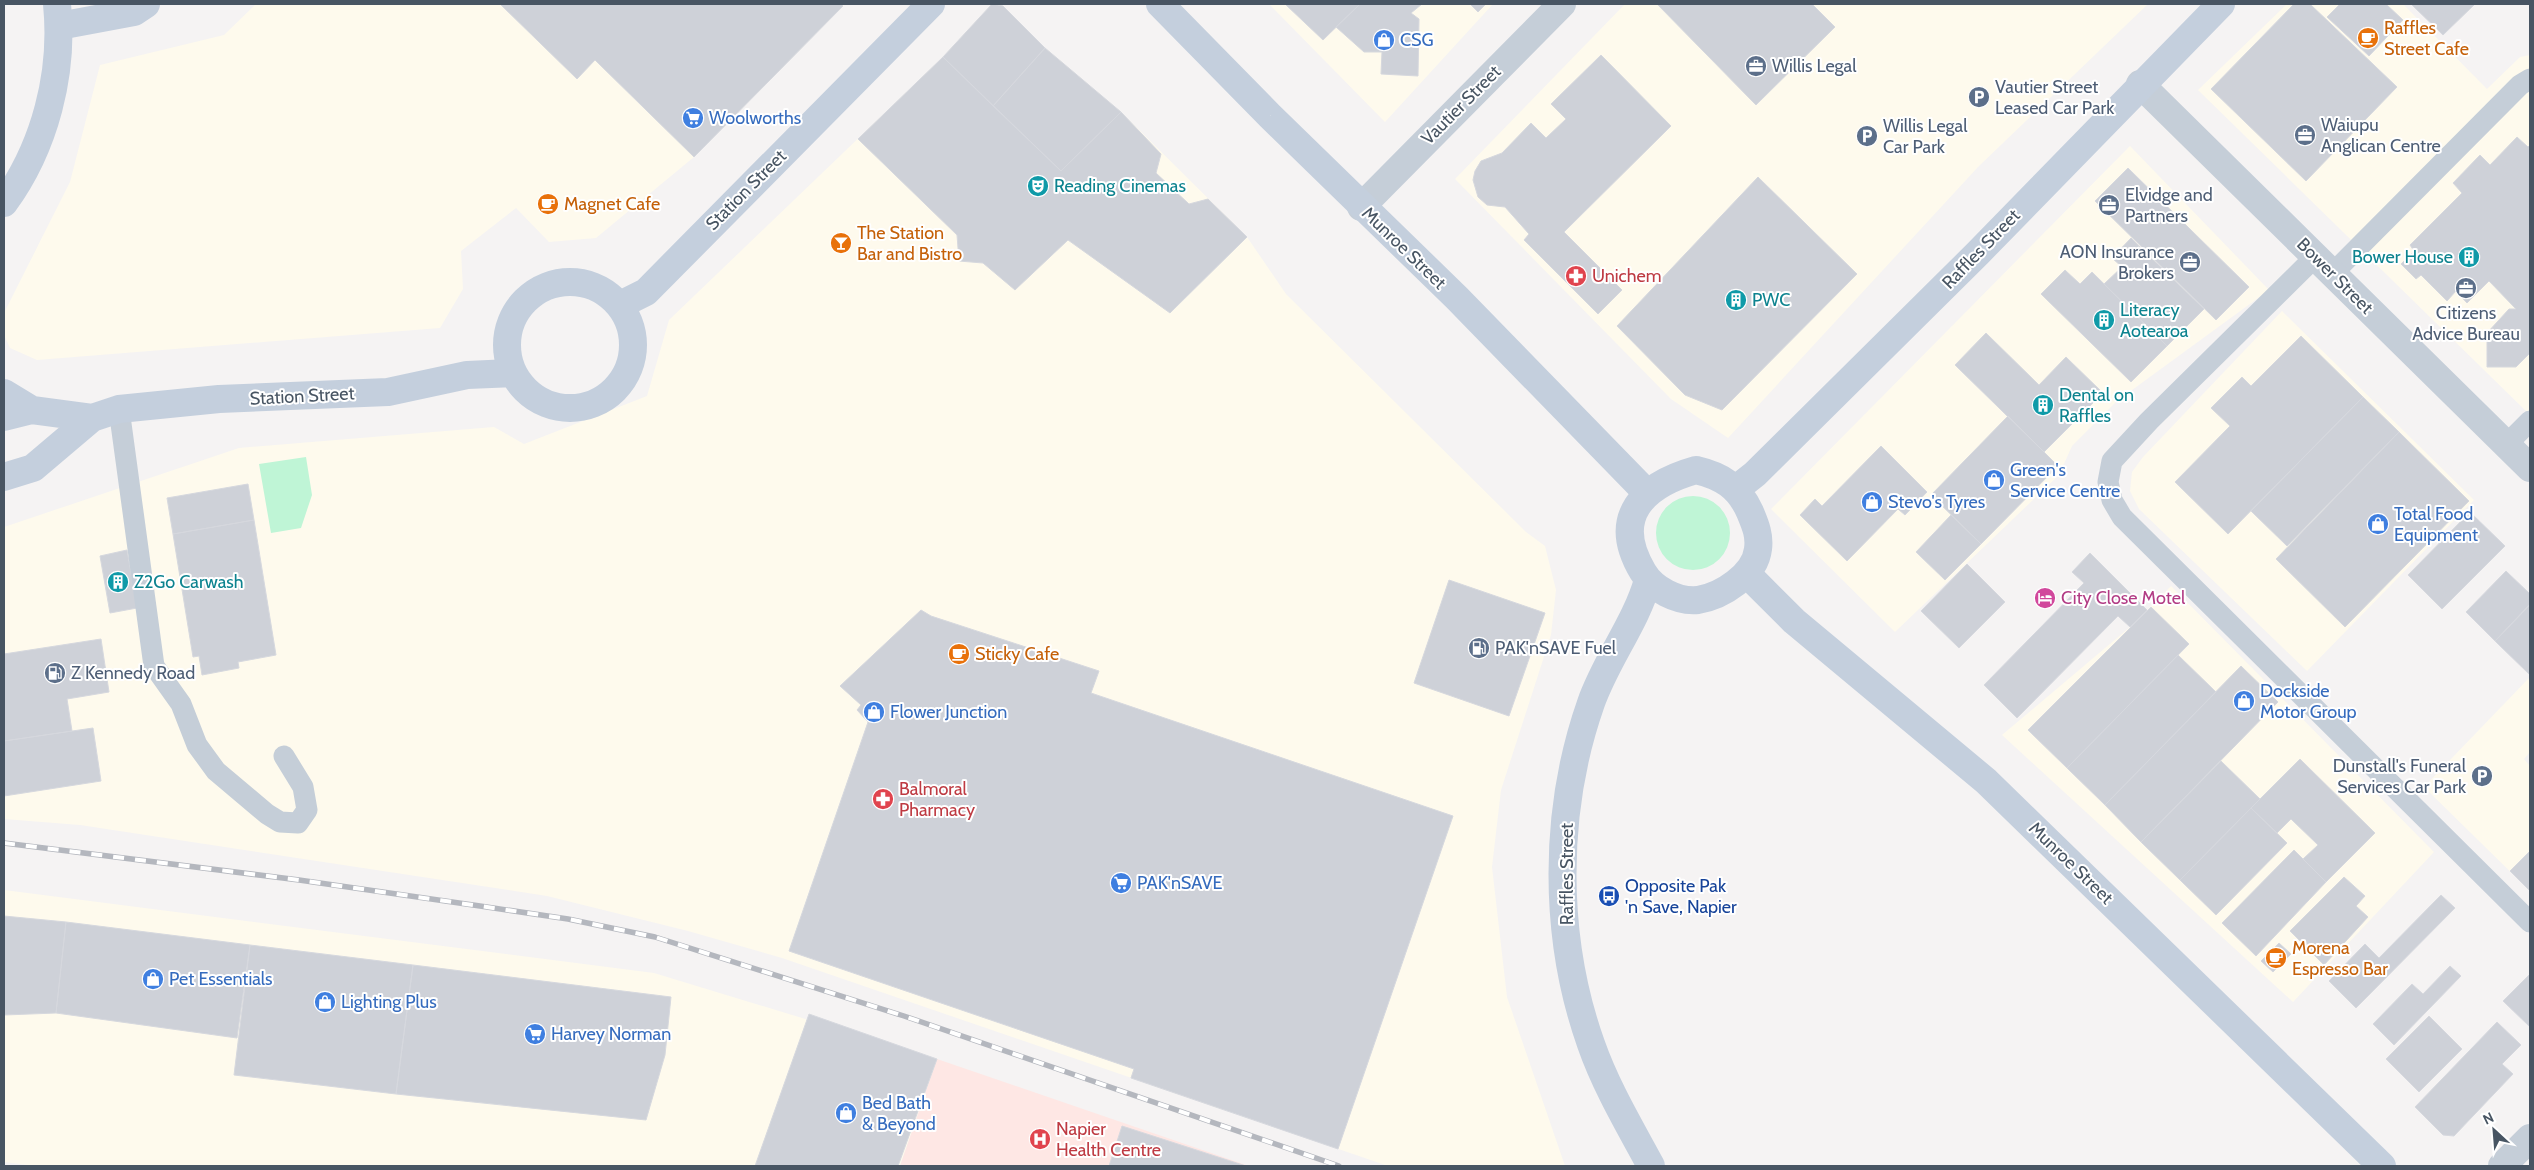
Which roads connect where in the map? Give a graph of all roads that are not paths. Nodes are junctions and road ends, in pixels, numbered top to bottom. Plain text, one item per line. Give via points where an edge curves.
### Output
1 (146, 4) edge
2 (930, 4) edge
3 (1160, 4) edge
4 (1562, 4) edge
5 (2221, 4) edge
6 (58, 15) edge
7 (2530, 79) edge
8 (2140, 84) junction
9 (4, 204) edge
10 (1361, 207) junction
11 (2324, 266) junction
12 (620, 305) junction
13 (513, 374) junction
14 (4, 393) edge
15 (119, 409) junction
16 (32, 410) junction
17 (4, 417) edge
18 (92, 418) junction
19 (2530, 421) edge
20 (2506, 445) junction
21 (2530, 468) edge
22 (4, 477) edge
23 (1736, 489) junction
24 (1647, 493) junction
25 (1746, 574) junction
26 (1648, 580) junction
27 (284, 756) dead end
28 (2530, 922) edge
29 (2530, 1138) edge
30 (1651, 1166) edge
31 (2382, 1166) edge
32 (2502, 1166) edge

1 - 6 main road via 134,12
2 - 12 main road, Station Street via 646,292
3 - 10 main road, Munroe Street
4 - 10 street, Vautier Street
5 - 8 main road, Raffles Street
6 - 9 main road via 57,61 44,124 17,186
7 - 11 lane
8 - 11 street, Bower Street
8 - 23 main road, Raffles Street via 1978,253 1755,474
10 - 24 main road, Munroe Street via 1457,298
11 - 20 street, Bower Street
11 - 28 lane via 2149,421 2112,461 2108,482 2112,500 2122,517
12 - 13 main road via 599,288 572,282 546,287 524,301 510,323 506,348
12 - 13 main road via 632,329 633,356 623,381 603,400 578,409 552,407 529,394
13 - 15 main road, Station Street via 467,376 388,392 219,399
14 - 16 main road
15 - 18 main road, Station Street
15 - 27 lane via 154,666 181,704 197,745 216,771 267,814 280,822 298,823 307,810 303,787
16 - 17 main road, Station Street
16 - 18 main road, Station Street
18 - 22 main road, Station Street via 33,468
19 - 20 lane
20 - 21 street, Bower Street
23 - 24 main road via 1716,475 1696,470 1673,477
23 - 25 main road via 1757,529 1758,550
24 - 26 main road via 1633,512 1628,536 1635,558
25 - 26 main road via 1722,591 1697,600 1672,596
25 - 31 main road, Munroe Street via 1794,620 1986,781
26 - 30 main road, Raffles Street via 1592,702 1572,774 1563,865 1568,957 1576,999 1606,1080
29 - 32 street

